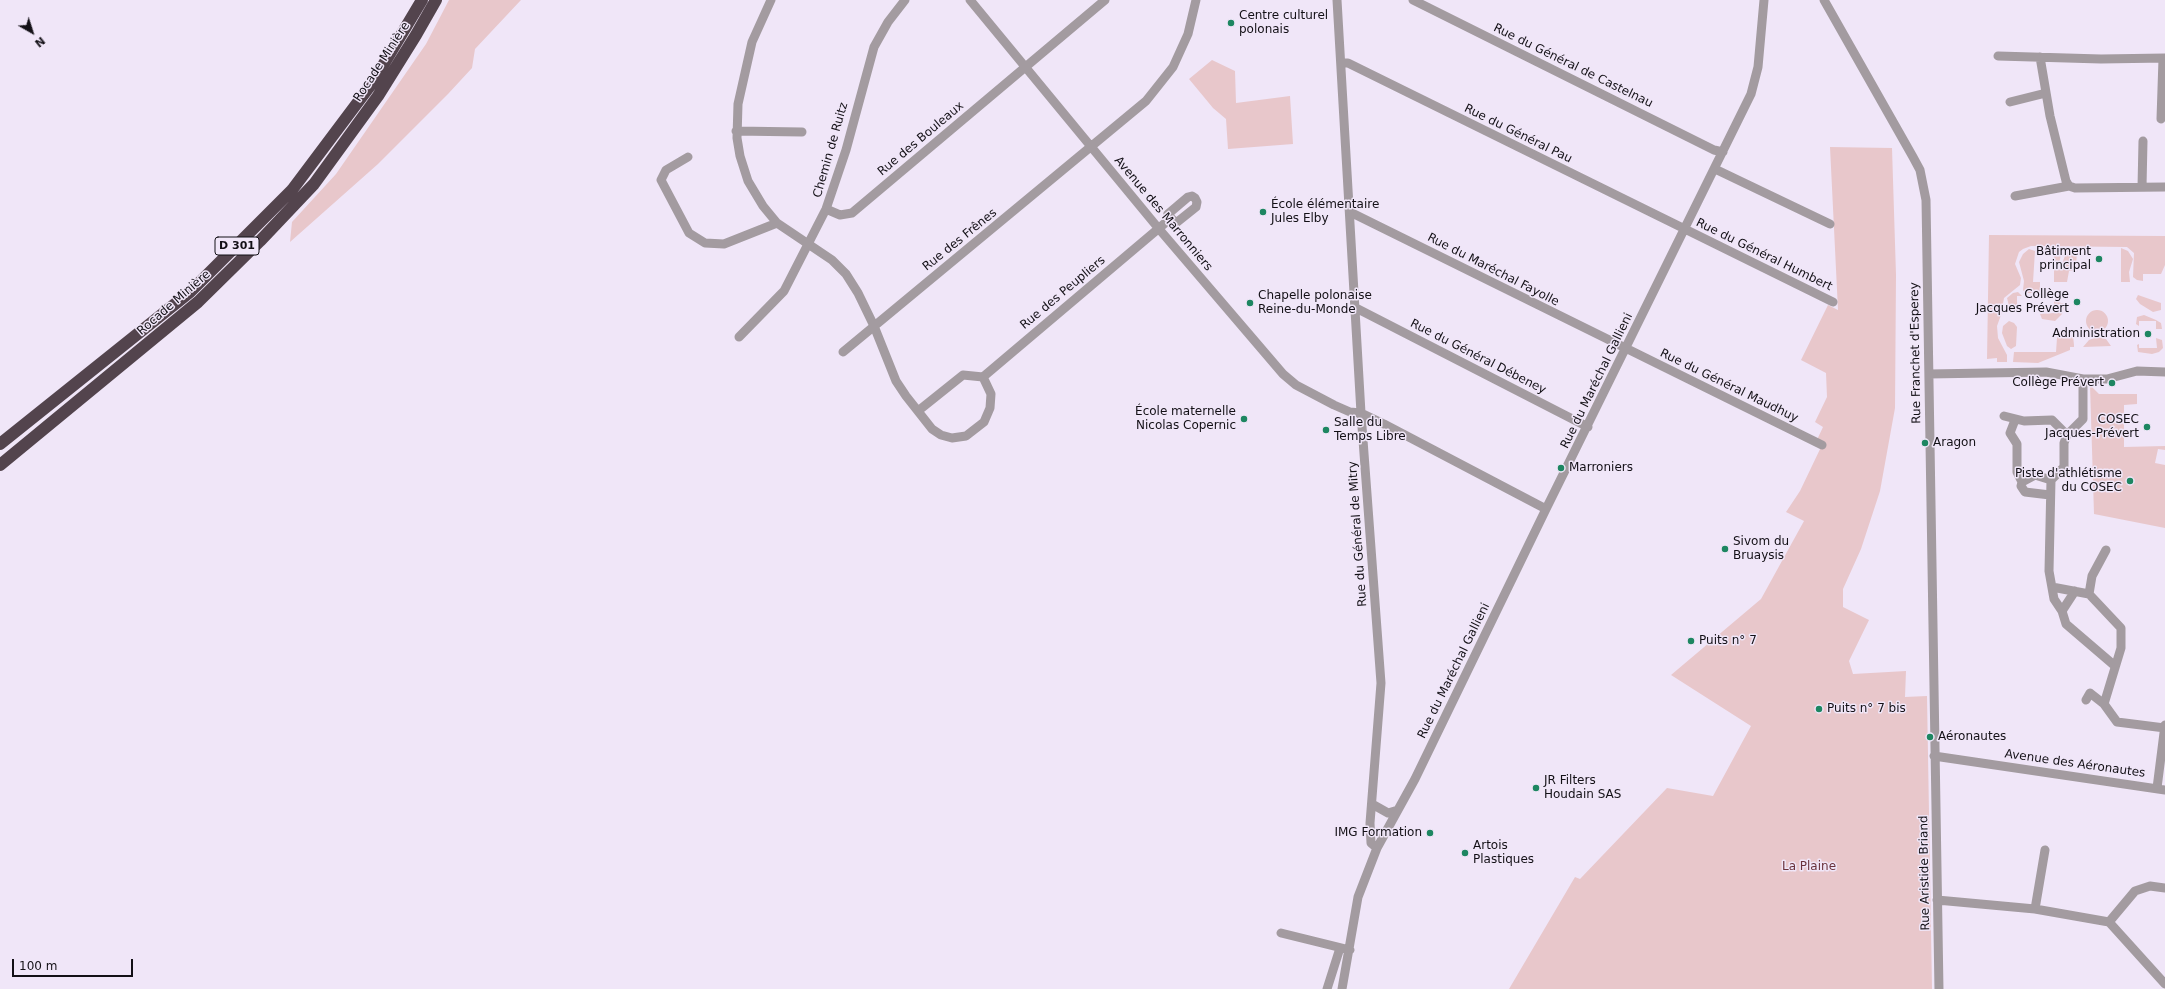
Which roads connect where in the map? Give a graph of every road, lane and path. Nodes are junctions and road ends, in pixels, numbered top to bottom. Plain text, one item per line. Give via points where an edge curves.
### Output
1 (422, 0) edge
2 (436, 0) edge
3 (771, 0) edge
4 (905, 0) edge
5 (970, 0) edge
6 (1105, 0) edge
7 (1196, 0) edge
8 (1337, 0) edge
9 (1413, 0) edge
10 (1764, 0) edge
11 (1824, 0) edge
12 (1998, 56) dead end
13 (2040, 57) junction
14 (2164, 59) edge
15 (1341, 63) junction
16 (1025, 67) junction
17 (2046, 93) junction
18 (2010, 102) dead end
19 (2160, 119) dead end
20 (736, 131) junction
21 (802, 132) dead end
22 (2143, 141) dead end
23 (1092, 147) junction
24 (1723, 152) junction
25 (688, 157) dead end
26 (1715, 169) junction
27 (2069, 186) junction
28 (2142, 186) junction
29 (2165, 187) edge
30 (2015, 196) dead end
31 (826, 209) junction
32 (1350, 212) junction
33 (1171, 218) dead end
34 (776, 223) junction
35 (1830, 224) dead end
36 (1159, 229) junction
37 (1684, 230) junction
38 (809, 243) junction
39 (1833, 302) dead end
40 (1356, 308) junction
41 (874, 326) junction
42 (738, 337) dead end
43 (1626, 349) junction
44 (843, 352) dead end
45 (2165, 372) edge
46 (1929, 374) junction
47 (983, 377) junction
48 (2083, 379) junction
49 (918, 410) junction
50 (1361, 413) junction
51 (2004, 416) dead end
52 (2015, 420) junction
53 (1588, 427) junction
54 (2067, 435) junction
55 (0, 444) edge
56 (1822, 445) dead end
57 (0, 465) edge
58 (2051, 480) junction
59 (2022, 482) junction
60 (2050, 495) junction
61 (1546, 509) junction
62 (2106, 550) dead end
63 (2052, 587) junction
64 (2076, 591) junction
65 (2089, 594) junction
66 (2062, 611) junction
67 (2115, 666) junction
68 (2086, 700) dead end
69 (2104, 704) junction
70 (2165, 727) edge
71 (1934, 756) junction
72 (2161, 789) edge
73 (1372, 804) junction
74 (1398, 810) junction
75 (1376, 848) junction
76 (2045, 850) dead end
77 (2165, 888) edge
78 (1937, 900) junction
79 (2035, 909) junction
80 (2109, 922) junction
81 (1282, 934) dead end
82 (1340, 948) junction
83 (1350, 950) junction
84 (2165, 984) edge
85 (1327, 989) edge
86 (1342, 989) edge
87 (1939, 989) edge

1 - 55 highway, Rocade Minière / D 301 via 373,82 292,190 190,292
2 - 57 highway, Rocade Minière / D 301 via 378,96 309,190 198,302
3 - 20 street via 752,42 738,104
4 - 31 street, Chemin de Ruitz via 888,22 874,47 844,157
5 - 16 street, Avenue des Marronniers
6 - 16 street, Rue des Bouleaux
7 - 23 street, Rue des Frênes via 1188,34 1173,67 1162,83 1146,102
8 - 15 street, Rue du Général de Mitry
9 - 24 street, Rue du Général de Castelnau via 1714,150
10 - 24 street, Rue du Maréchal Gallieni via 1755,83
11 - 46 street, Rue Franchet d'Esperey via 1920,170 1926,200
12 - 13 street
13 - 14 street
13 - 17 street
14 - 19 street
15 - 32 street, Rue du Général de Mitry
15 - 37 street, Rue du Général Pau via 1348,63
16 - 23 street, Avenue des Marronniers
16 - 31 street, Rue des Bouleaux via 852,213 840,215
17 - 18 street
17 - 27 street
20 - 21 street
20 - 34 street via 748,181
22 - 28 street
23 - 36 street, Avenue des Marronniers
23 - 41 street, Rue des Frênes
24 - 26 street, Rue du Maréchal Gallieni
25 - 34 street via 666,170 661,180 689,233 704,243 724,244
26 - 35 street
26 - 37 street, Rue du Maréchal Gallieni
27 - 28 street
27 - 30 street
28 - 29 street
31 - 38 street, Chemin de Ruitz
32 - 40 street, Rue du Général de Mitry
32 - 43 street, Rue du Maréchal Fayolle
33 - 36 street, Rue des Peupliers
34 - 38 street
36 - 47 street, Rue des Peupliers
36 - 50 street, Avenue des Marronniers via 1283,374 1296,385 1334,405 1350,412
37 - 39 street, Rue du Général Humbert
37 - 43 street, Rue du Maréchal Gallieni
38 - 41 street via 846,274
38 - 42 street, Chemin de Ruitz via 784,291
40 - 50 street, Rue du Général de Mitry
40 - 53 street, Rue du Général Débeney
41 - 44 street, Rue des Frênes
41 - 49 street via 896,381
43 - 53 street, Rue du Maréchal Gallieni
43 - 56 street, Rue du Général Maudhuy
45 - 48 street via 2137,371 2107,379
46 - 48 street via 2046,372
46 - 71 street, Rue Franchet d'Esperey
47 - 49 street via 963,375
47 - 49 street via 991,394 990,408 984,422 966,436 952,438 941,435 932,429
48 - 54 street via 2083,419
50 - 61 street, Avenue des Marronniers
50 - 73 street, Rue du Général de Mitry via 1381,682
51 - 52 street
52 - 54 street via 2052,420
52 - 59 street via 2010,433 2017,444 2017,472
53 - 61 street, Rue du Maréchal Gallieni
54 - 58 street via 2064,443 2064,467
58 - 59 street via 2035,475
58 - 60 street
59 - 60 street via 2020,486 2025,492
60 - 63 street via 2049,571
61 - 74 street, Rue du Maréchal Gallieni
62 - 65 street via 2092,576
63 - 64 street
63 - 66 street via 2054,599
64 - 65 street
64 - 66 street
65 - 67 street via 2121,628 2121,648
66 - 67 street via 2066,624
67 - 69 street
68 - 69 street via 2090,693
69 - 70 street via 2117,722
70 - 72 street
71 - 72 street, Avenue des Aéronautes
71 - 78 street, Rue Aristide Briand
73 - 74 street via 1388,813
73 - 75 street, Rue du Général de Mitry via 1370,835 1371,843
74 - 75 street, Rue du Maréchal Gallieni
75 - 83 street, Rue du Maréchal Gallieni via 1358,897
76 - 79 street
77 - 80 street via 2150,886 2135,891
78 - 79 street
78 - 87 street, Rue Aristide Briand
79 - 80 street
80 - 84 street
81 - 82 street
82 - 83 street
82 - 85 street
83 - 86 street, Rue du Maréchal Gallieni

